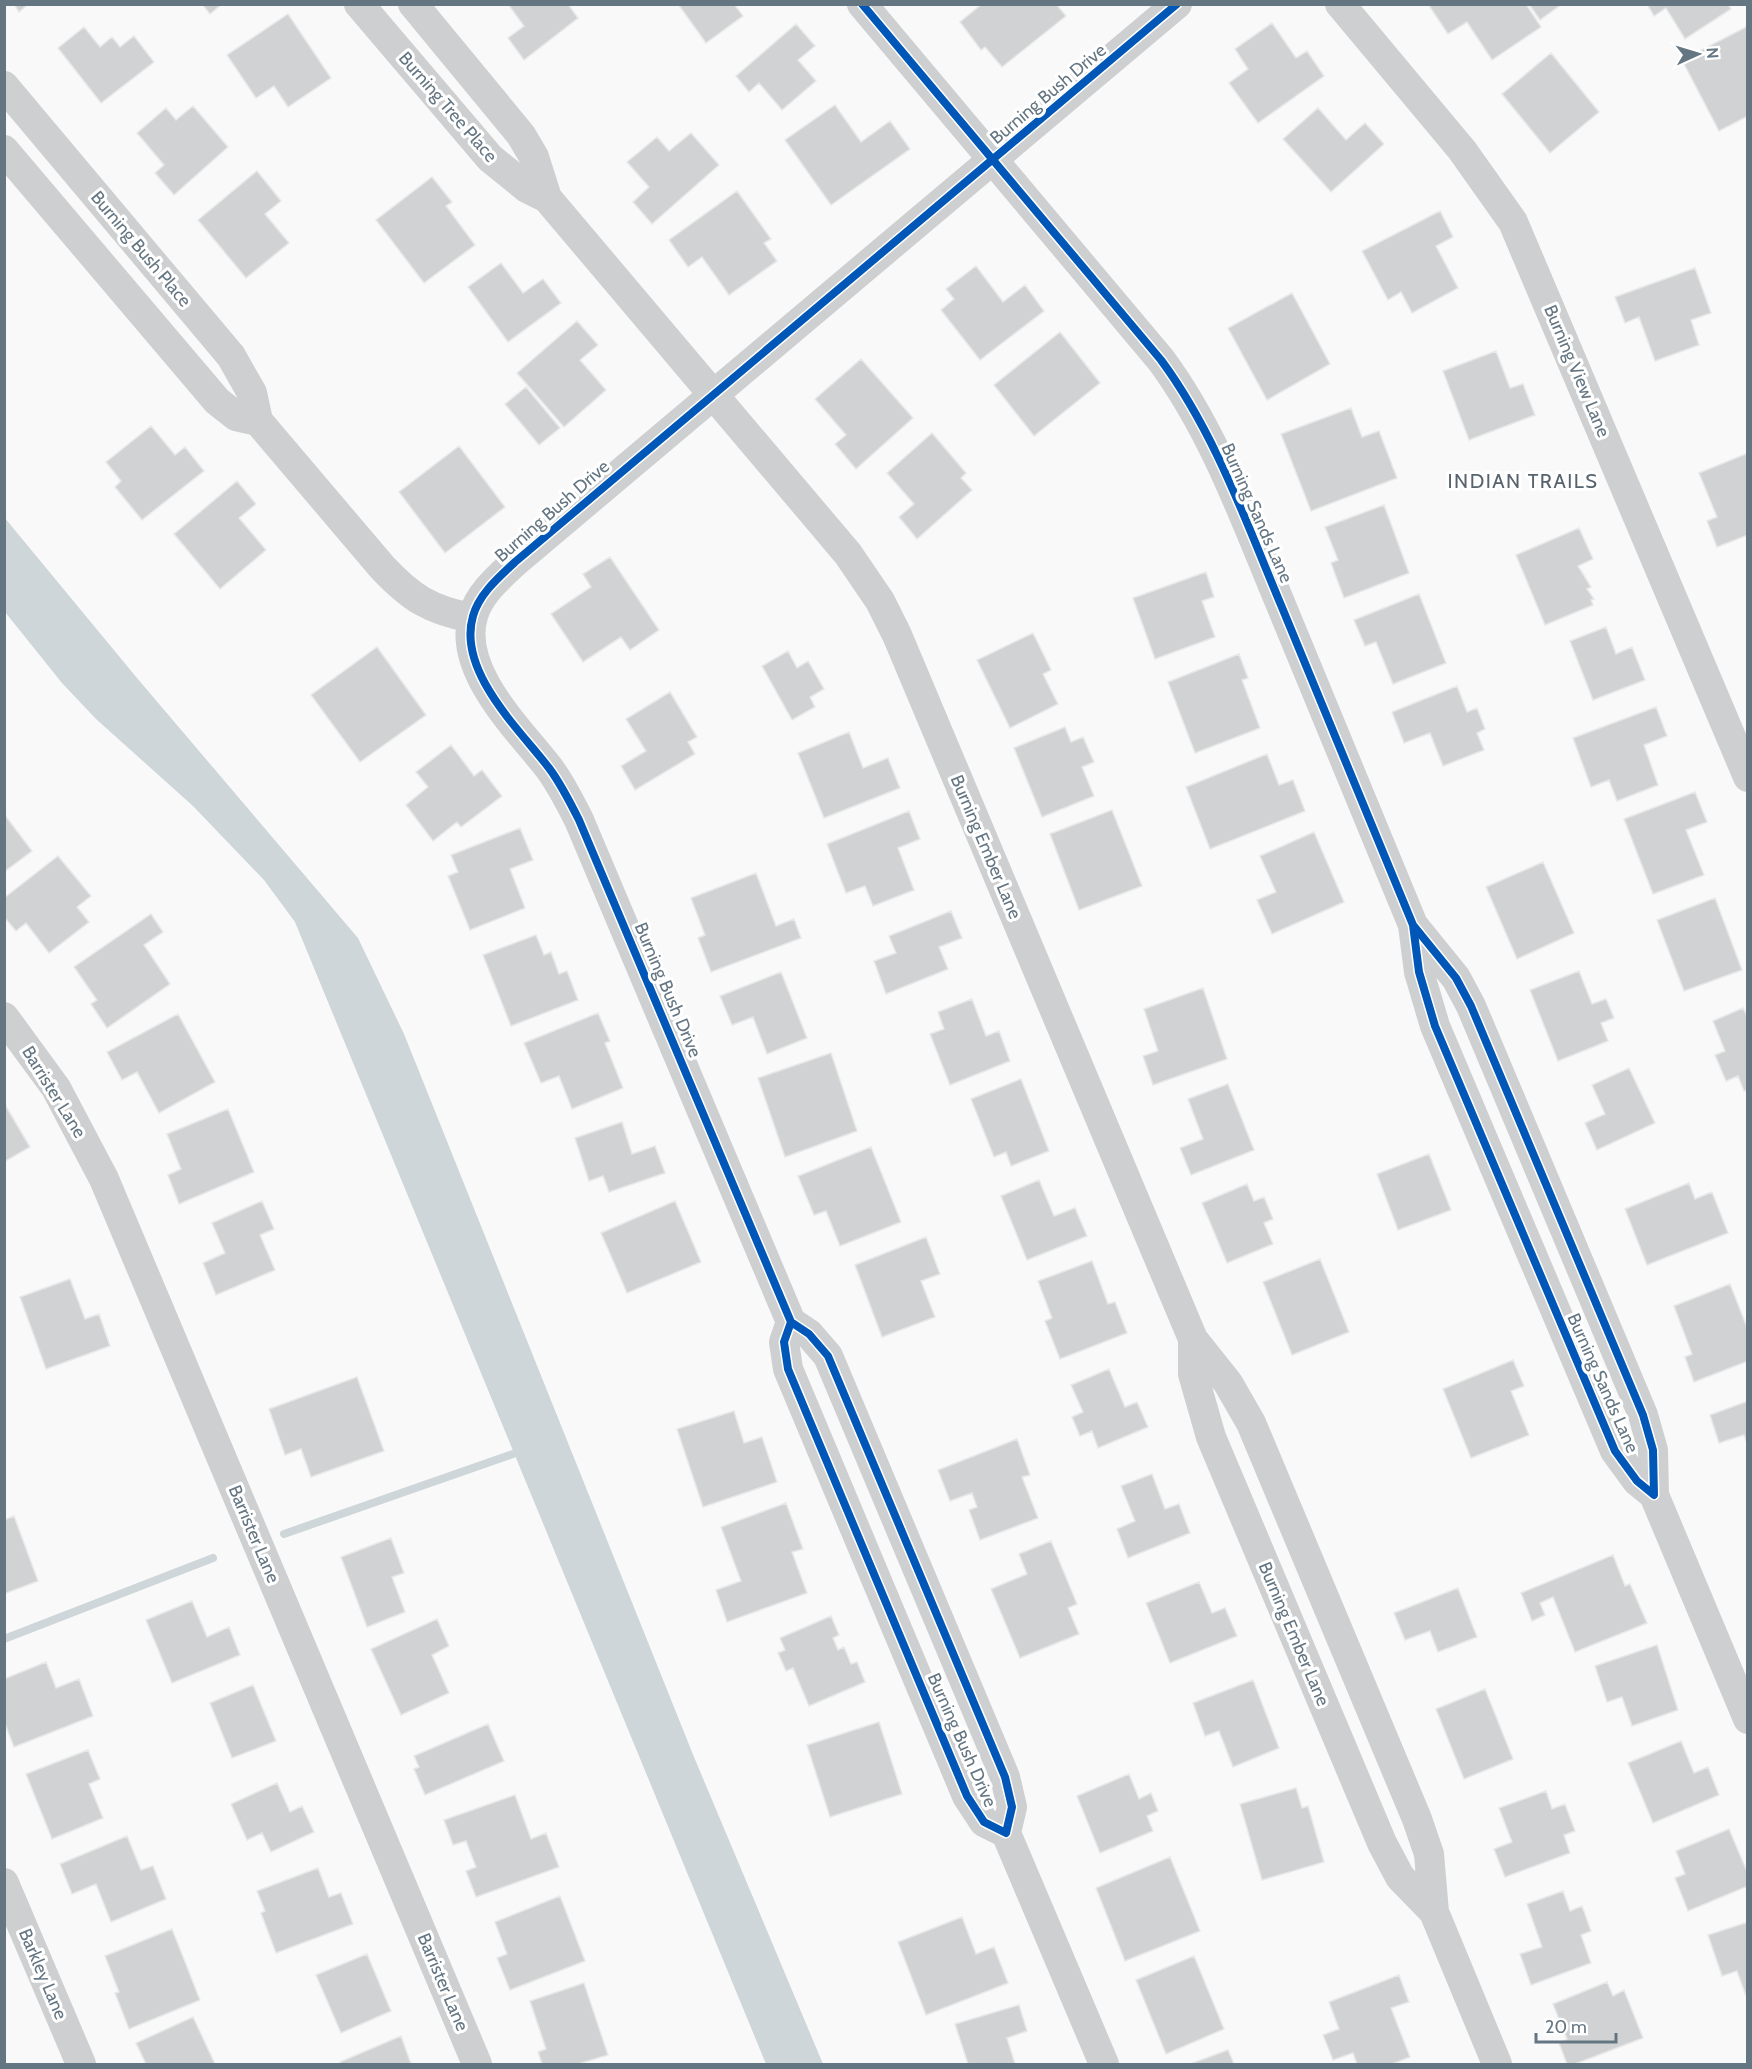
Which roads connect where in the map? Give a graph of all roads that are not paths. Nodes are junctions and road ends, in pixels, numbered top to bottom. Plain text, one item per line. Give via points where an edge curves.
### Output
1 (358, 4) edge
2 (413, 4) edge
3 (862, 4) edge
4 (1177, 4) edge
5 (1340, 4) edge
6 (4, 86) edge
7 (4, 150) edge
8 (993, 160) junction
9 (547, 198) junction
10 (713, 394) junction
11 (258, 421) junction
12 (472, 618) junction
13 (1748, 777) edge
14 (1413, 925) junction
15 (4, 1017) edge
16 (791, 1322) junction
17 (1193, 1339) junction
18 (1654, 1495) junction
19 (1748, 1719) edge
20 (1006, 1833) junction
21 (4, 1883) edge
22 (1434, 1912) junction
23 (81, 2064) edge
24 (477, 2064) edge
25 (1104, 2064) edge
26 (1497, 2064) edge

1 - 9 street, Burning Tree Place via 490,158 527,188
2 - 9 street, Burning Tree Place via 521,135 534,157
3 - 8 street, Burning Sands Lane
4 - 8 street, Burning Bush Drive
5 - 13 street, Burning View Lane via 1462,150 1513,222
6 - 11 street, Burning Bush Place via 231,356 252,393
7 - 11 street, Burning Bush Place via 217,400 236,416
8 - 10 street, Burning Bush Drive
8 - 14 street, Burning Sands Lane via 1161,360 1190,404 1242,513
9 - 10 street, Burning Tree Place
10 - 12 street, Burning Bush Drive via 515,562 489,588
10 - 17 street, Burning Ember Lane via 848,554 889,618
11 - 12 street, Burning Bush Place via 404,590 432,608
12 - 16 street, Burning Bush Drive via 471,644 479,671 495,699 551,770 579,820
14 - 18 street, Burning Sands Lane via 1423,990 1448,1059 1615,1452
14 - 18 street, Burning Sands Lane via 1464,990 1485,1039 1643,1415 1653,1450
15 - 24 street, Barrister Lane via 56,1088 99,1169
16 - 20 street, Burning Bush Drive via 809,1334 828,1356 1005,1777 1012,1807
16 - 20 street, Burning Bush Drive via 784,1342 788,1369 949,1752 976,1813
17 - 22 street, Burning Ember Lane via 1228,1383 1251,1423 1427,1846
17 - 22 street, Burning Ember Lane via 1193,1374 1211,1437 1382,1843 1400,1877
18 - 19 street, Burning Sands Lane
20 - 25 street
21 - 23 street, Barkley Lane
22 - 26 street, Burning Ember Lane

